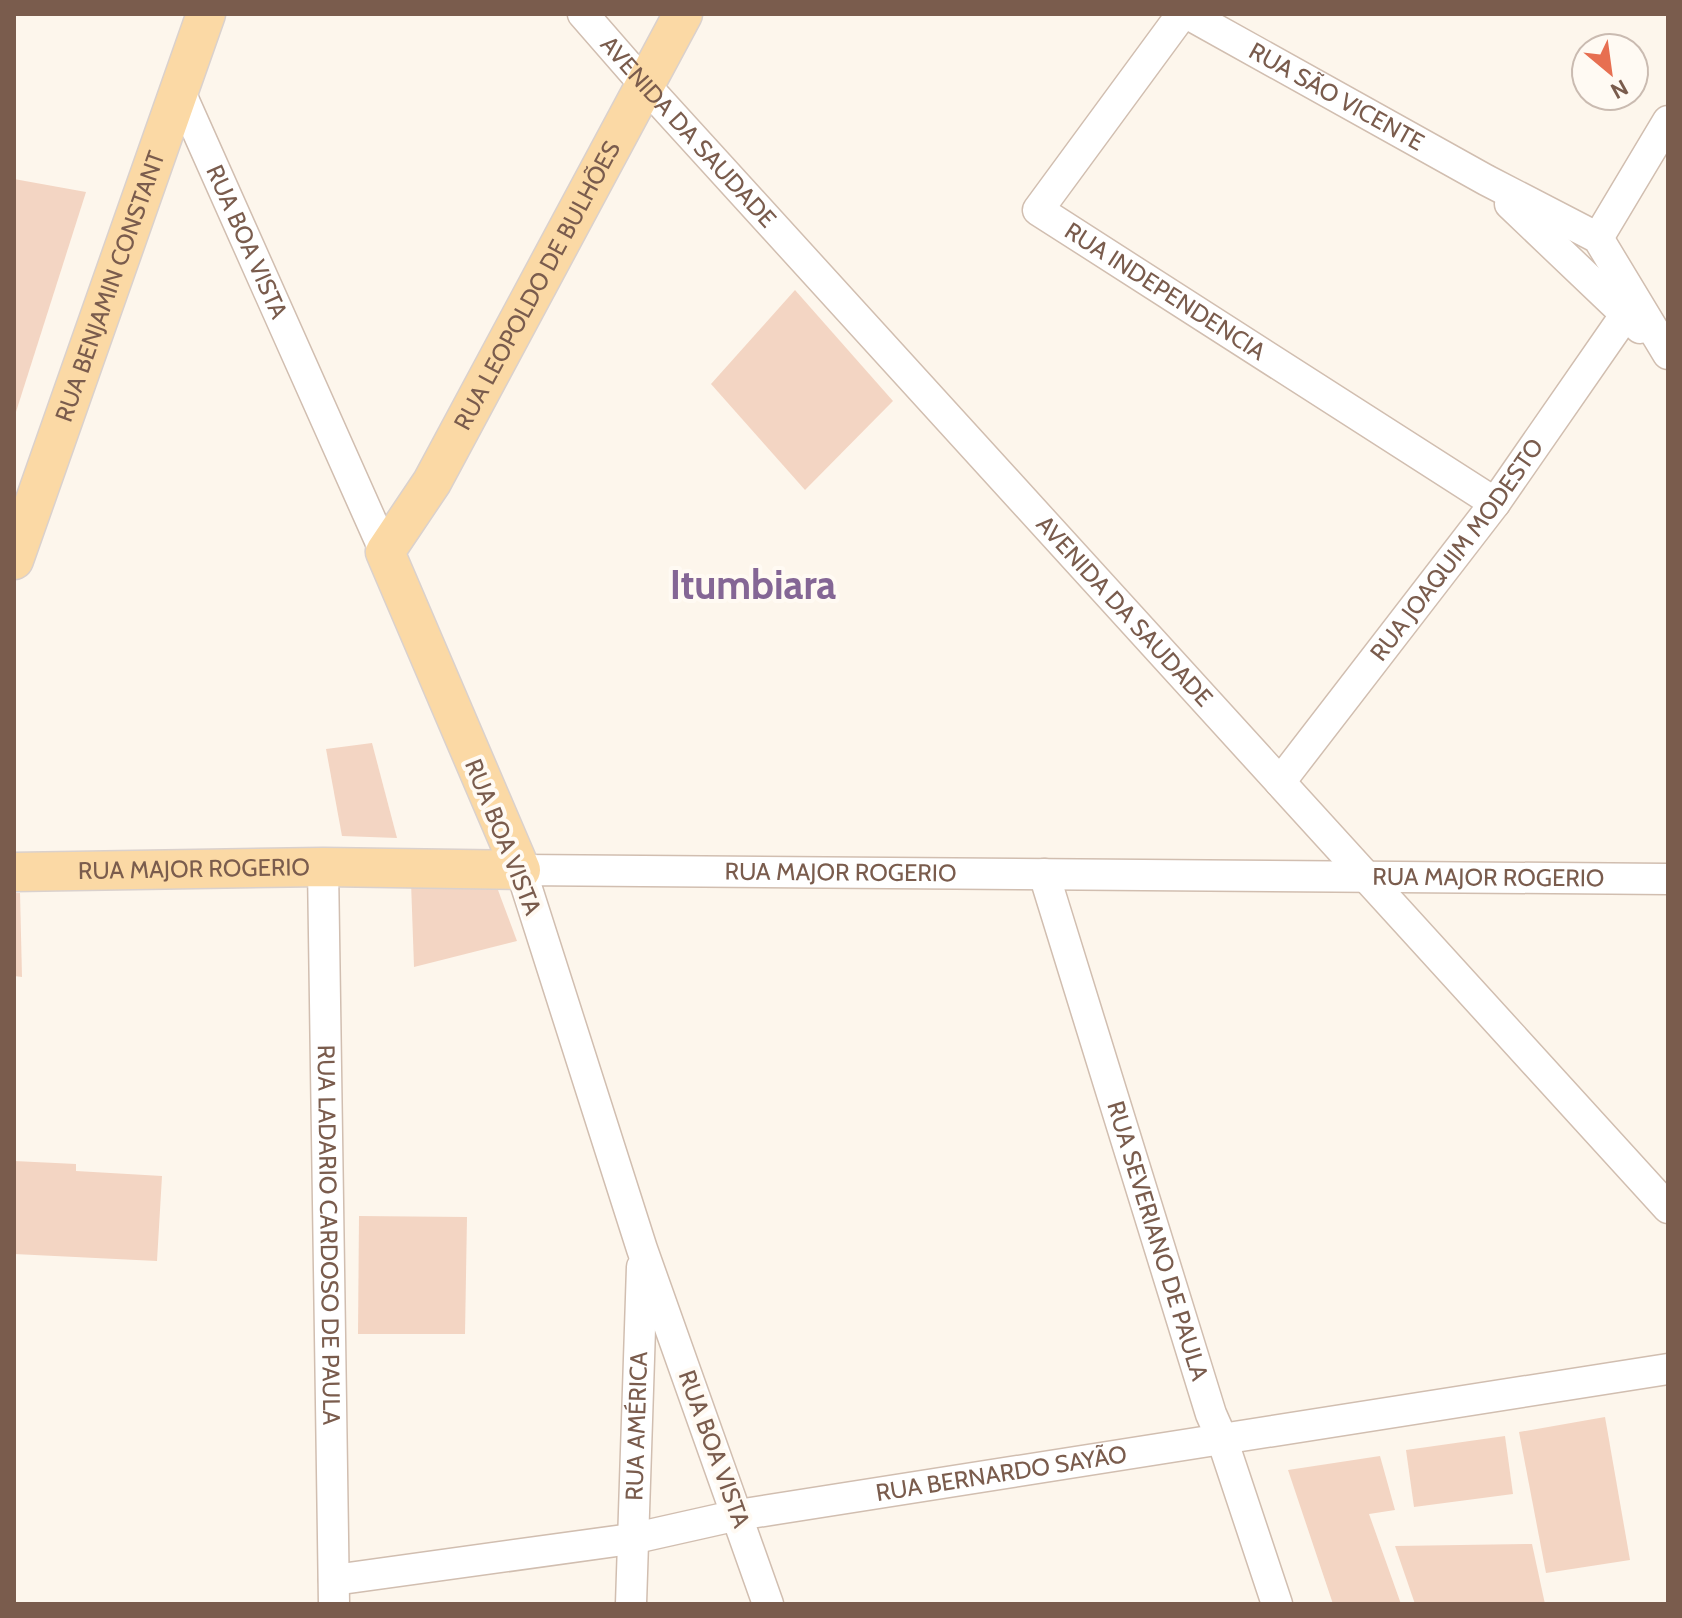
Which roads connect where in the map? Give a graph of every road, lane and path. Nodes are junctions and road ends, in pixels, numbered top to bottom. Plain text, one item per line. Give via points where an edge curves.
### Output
1 (206, 14) edge
2 (583, 14) edge
3 (683, 14) edge
4 (1182, 14) edge
5 (1188, 14) edge
6 (644, 84) junction
7 (180, 92) junction
8 (1668, 121) edge
9 (1486, 180) junction
10 (1598, 238) junction
11 (1626, 314) junction
12 (1668, 354) edge
13 (1495, 503) junction
14 (385, 552) junction
15 (14, 560) edge
16 (1280, 782) junction
17 (323, 867) junction
18 (521, 870) junction
19 (14, 872) edge
20 (1044, 874) junction
21 (1368, 877) junction
22 (1668, 879) edge
23 (1668, 1208) edge
24 (642, 1249) junction
25 (1668, 1369) edge
26 (1222, 1439) junction
27 (738, 1515) junction
28 (631, 1539) junction
29 (334, 1592) edge
30 (631, 1604) edge
31 (768, 1604) edge
32 (1277, 1604) edge

1 - 7 main road, RUA BENJAMIN CONSTANT
2 - 6 street, AVENIDA DA SAUDADE
3 - 6 main road, RUA LEOPOLDO DE BULHÕES
4 - 13 street, RUA INDEPENDENCIA via 1038,210
5 - 9 street, RUA SÃO VICENTE
6 - 14 main road, RUA LEOPOLDO DE BULHÕES via 432,482
6 - 16 street, AVENIDA DA SAUDADE
7 - 14 street, RUA BOA VISTA
7 - 15 main road, RUA BENJAMIN CONSTANT
8 - 10 street
9 - 10 street, RUA SÃO VICENTE
9 - 11 street, RUA SÃO VICENTE
10 - 12 street, RUA SÃO VICENTE
11 - 12 street, RUA SÃO VICENTE
11 - 13 street, RUA JOAQUIM MODESTO
13 - 16 street, RUA JOAQUIM MODESTO
14 - 18 main road, RUA BOA VISTA
16 - 21 street, AVENIDA DA SAUDADE
17 - 18 main road, RUA MAJOR ROGERIO
17 - 19 main road, RUA MAJOR ROGERIO
17 - 29 street, RUA LADARIO CARDOSO DE PAULA
18 - 20 street, RUA MAJOR ROGERIO
18 - 24 street, RUA BOA VISTA
20 - 21 street, RUA MAJOR ROGERIO
20 - 26 street, RUA SEVERIANO DE PAULA
21 - 22 street, RUA MAJOR ROGERIO
21 - 23 street, AVENIDA DA SAUDADE
24 - 27 street, RUA BOA VISTA
24 - 28 street, RUA AMÉRICA
25 - 26 street, RUA BERNARDO SAYÃO
26 - 27 street, RUA BERNARDO SAYÃO
26 - 32 street, RUA SEVERIANO DE PAULA
27 - 28 street, RUA BERNARDO SAYÃO
27 - 31 street, RUA BOA VISTA
28 - 29 street, RUA BERNARDO SAYÃO
28 - 30 street, RUA AMÉRICA

